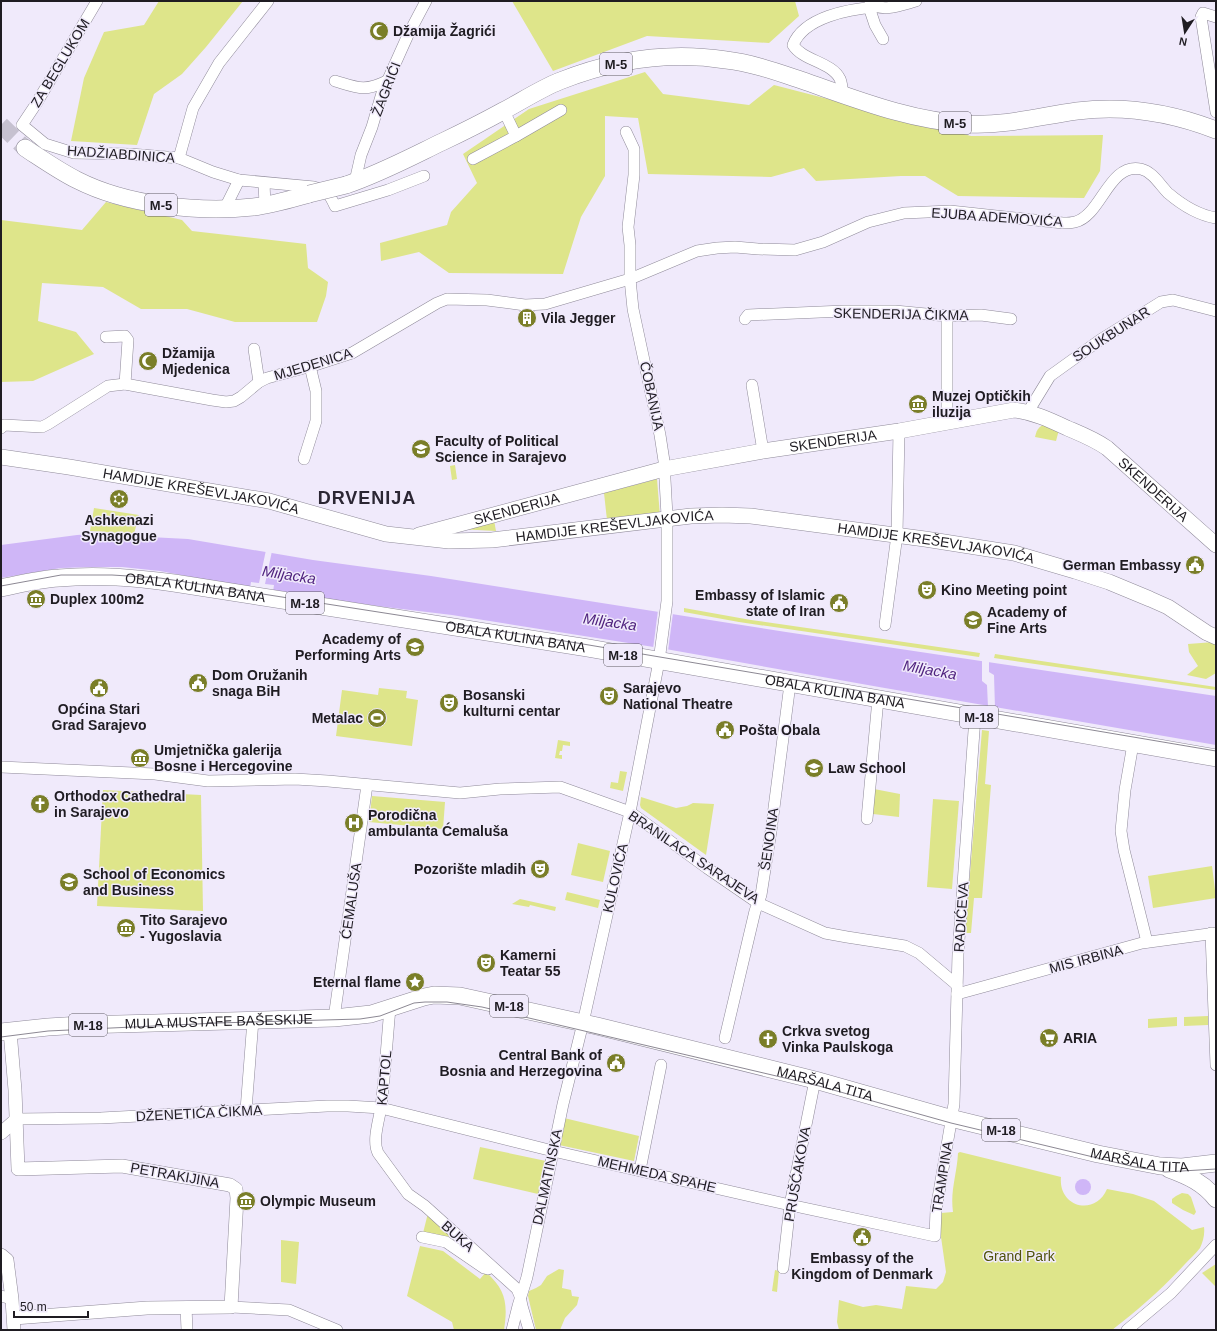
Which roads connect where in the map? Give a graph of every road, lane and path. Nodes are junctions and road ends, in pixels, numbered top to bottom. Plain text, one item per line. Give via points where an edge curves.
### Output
1 (97, 1) edge
2 (268, 1) edge
3 (426, 1) edge
4 (916, 1) edge
5 (870, 5) edge
6 (1216, 17) edge
7 (883, 39) dead end
8 (335, 81) dead end
9 (387, 81) junction
10 (843, 94) junction
11 (561, 110) dead end
12 (504, 111) junction
13 (1216, 112) edge
14 (22, 125) joint
15 (1216, 130) edge
16 (626, 132) dead end
17 (516, 136) junction
18 (25, 148) tunnel mouth
19 (179, 158) junction
20 (472, 159) dead end
21 (424, 176) dead end
22 (239, 180) junction
23 (264, 183) junction
24 (352, 183) junction
25 (265, 205) junction
26 (225, 208) junction
27 (1216, 218) edge
28 (630, 279) junction
29 (1216, 311) edge
30 (947, 316) junction
31 (744, 319) dead end
32 (1011, 319) dead end
33 (106, 337) dead end
34 (254, 349) dead end
35 (310, 366) junction
36 (259, 382) junction
37 (125, 384) junction
38 (752, 385) dead end
39 (1028, 412) junction
40 (947, 423) junction
41 (1, 428) edge
42 (899, 431) junction
43 (763, 451) junction
44 (1, 457) edge
45 (304, 459) dead end
46 (664, 470) junction
47 (667, 518) junction
48 (897, 535) junction
49 (413, 537) junction
50 (1216, 545) edge
51 (1, 588) edge
52 (885, 625) dead end
53 (1216, 638) edge
54 (660, 656) junction
55 (790, 684) junction
56 (878, 699) junction
57 (975, 717) junction
58 (1133, 744) junction
59 (1216, 758) edge
60 (1, 767) edge
61 (367, 785) junction
62 (630, 812) junction
63 (867, 819) dead end
64 (758, 903) junction
65 (1214, 933) edge
66 (1148, 942) junction
67 (957, 989) junction
68 (434, 995) joint
69 (390, 1008) junction
70 (334, 1018) junction
71 (253, 1020) junction
72 (583, 1023) junction
73 (5, 1032) edge
74 (725, 1038) dead end
75 (661, 1065) dead end
76 (1216, 1065) edge
77 (815, 1080) junction
78 (381, 1108) junction
79 (246, 1110) junction
80 (952, 1118) junction
81 (17, 1119) junction
82 (1, 1133) edge
83 (376, 1148) joint
84 (553, 1151) junction
85 (1216, 1163) edge
86 (1160, 1166) junction
87 (640, 1170) junction
88 (1216, 1170) edge
89 (1216, 1198) edge
90 (790, 1205) junction
91 (935, 1236) joint
92 (422, 1237) dead end
93 (1216, 1244) edge
94 (4, 1257) edge
95 (783, 1268) dead end
96 (495, 1269) junction
97 (520, 1296) junction
98 (6, 1297) edge
99 (186, 1307) junction
100 (232, 1307) junction
101 (14, 1324) edge
102 (187, 1330) edge
103 (337, 1330) edge
104 (512, 1330) edge
105 (529, 1330) edge
106 (1127, 1330) edge

1 - 14 street, ZA BEGLUKOM
2 - 19 street via 219,63 193,108
3 - 9 street, ŽAGRIĆI
4 - 5 street via 890,8
5 - 7 street via 875,25
5 - 10 street via 836,13 816,22 798,36 793,45 797,51 820,62 836,74 840,79
6 - 13 street via 1203,13 1201,17
8 - 9 street via 366,88
9 - 24 street, ŽAGRIĆI via 361,155 356,178
10 - 12 main road, M-5 via 769,69 727,60 705,57 652,58 623,62 558,82
10 - 15 main road, M-5 via 918,118 948,123 994,124 1113,108 1180,118
11 - 17 street
12 - 17 street
12 - 24 main road, M-5 via 410,158
14 - 19 street, HADŽIABDINICA via 45,144 74,153
16 - 28 street, ČOBANIJA via 634,149 628,227
17 - 20 street
18 - 26 main road, M-5 via 77,180 125,198 165,205
19 - 22 street, HADŽIABDINICA
21 - 23 street, HADŽIABDINICA via 335,206 324,190
22 - 23 street, HADŽIABDINICA
22 - 26 street
23 - 25 street
24 - 25 main road, M-5, bridge
25 - 26 main road, M-5
27 - 28 street, EJUBA ADEMOVIĆA via 1201,215 1182,205 1154,176 1141,169 1130,169 1115,179 1092,210 1075,222 1063,223 950,211 904,213 868,222 823,242 795,250 735,247 697,252
28 - 35 street, MJEDENICA via 545,304 525,305 487,300 447,299 352,354
28 - 46 street, ČOBANIJA via 660,435
29 - 39 street, SOUKBUNAR via 1173,300 1161,302 1100,340 1050,376
30 - 31 street, SKENDERIJA ČIKMA via 895,311 844,311 748,315
30 - 32 street, SKENDERIJA ČIKMA via 981,315
30 - 40 street
33 - 37 street via 125,336 128,340
34 - 36 street
35 - 36 street, MJEDENICA
35 - 45 street via 316,391 316,421
36 - 37 street, MJEDENICA via 241,397 226,402
37 - 41 street, MJEDENICA via 108,386 42,427 4,425
38 - 43 street
39 - 40 main road, SKENDERIJA via 1014,410
39 - 50 main road, SKENDERIJA via 1095,440 1107,448
40 - 42 main road, SKENDERIJA
42 - 43 main road, SKENDERIJA
42 - 48 street
43 - 46 main road, SKENDERIJA
44 - 49 main road, HAMDIJE KREŠEVLJAKOVIĆA via 269,501 380,533
46 - 47 street, ČOBANIJA
46 - 49 main road, SKENDERIJA
47 - 48 main road, HAMDIJE KREŠEVLJAKOVIĆA via 751,516
47 - 49 main road, HAMDIJE KREŠEVLJAKOVIĆA via 485,540 449,541
47 - 54 street, ČOBANIJA via 666,606
48 - 52 street
48 - 53 main road, HAMDIJE KREŠEVLJAKOVIĆA via 1005,551 1075,571 1150,598
51 - 54 main road, OBALA KULINA BANA / M-18 via 65,577 152,580
54 - 55 main road, OBALA KULINA BANA / M-18
54 - 62 street, KULOVIĆA
55 - 56 main road, OBALA KULINA BANA / M-18
55 - 64 street, ŠENOINA via 771,831
56 - 57 main road, OBALA KULINA BANA / M-18
56 - 63 street
57 - 58 main road, OBALA KULINA BANA / M-18
57 - 67 street, RADIĆEVA
58 - 59 main road, OBALA KULINA BANA / M-18
58 - 66 street via 1121,831
60 - 61 street, BRANILACA SARAJEVA via 155,774 208,781 295,779
61 - 62 street, BRANILACA SARAJEVA via 460,793 560,787
61 - 70 street, ĆEMALUŠA
62 - 64 street, BRANILACA SARAJEVA
62 - 72 street, KULOVIĆA
64 - 67 street, BRANILACA SARAJEVA via 825,933 905,946 918,953
64 - 74 street, ŠENOINA
65 - 66 street, MIS IRBINA
65 - 76 street
66 - 67 street, MIS IRBINA
67 - 80 street, RADIĆEVA
68 - 69 main road, MULA MUSTAFE BAŠESKIJE / M-18
68 - 72 main road, MARŠALA TITA / M-18 via 460,996
69 - 70 main road, MULA MUSTAFE BAŠESKIJE / M-18 via 371,1014
69 - 78 street, KAPTOL
70 - 71 main road, MULA MUSTAFE BAŠESKIJE / M-18
71 - 73 main road, MULA MUSTAFE BAŠESKIJE / M-18 via 81,1025
71 - 79 street
72 - 77 main road, MARŠALA TITA / M-18
72 - 84 street, DALMATINSKA
73 - 81 street
75 - 87 street
77 - 80 main road, MARŠALA TITA / M-18
77 - 90 street, PRUŠĆAKOVA
78 - 79 street, DŽENETIĆA ČIKMA via 327,1106
78 - 83 street, KAPTOL
78 - 84 street, MEHMEDA SPAHE
79 - 81 street, DŽENETIĆA ČIKMA via 101,1118
80 - 86 main road, MARŠALA TITA / M-18 via 1098,1154
80 - 91 street, TRAMPINA via 937,1204
81 - 82 street
81 - 100 street, PETRAKIJINA via 18,1169 122,1166 230,1185 236,1189
83 - 96 street, BUKA via 408,1194 425,1206
84 - 87 street, MEHMEDA SPAHE
84 - 97 street, DALMATINSKA via 527,1277
85 - 86 main road, MARŠALA TITA / M-18 via 1182,1167
85 - 88 street
86 - 89 main road via 1192,1178 1210,1190
87 - 90 street, MEHMEDA SPAHE
90 - 91 street, MEHMEDA SPAHE
90 - 95 street, PRUŠĆAKOVA
92 - 96 street via 446,1242 484,1268
93 - 106 street via 1171,1293
94 - 98 street
96 - 97 street, BUKA via 517,1289
97 - 104 street, DALMATINSKA
97 - 105 street, BUKA
98 - 101 street
99 - 100 street
99 - 101 street via 147,1308
99 - 102 street
100 - 103 street via 289,1310

